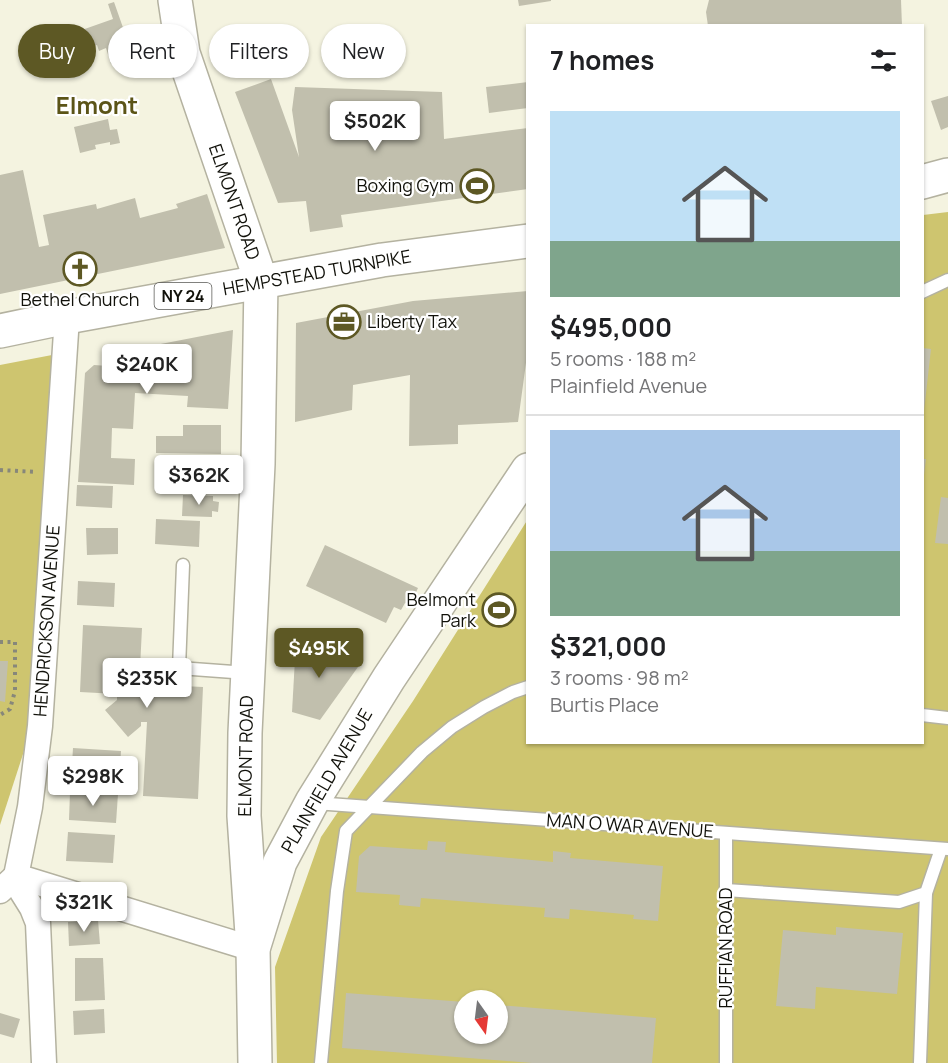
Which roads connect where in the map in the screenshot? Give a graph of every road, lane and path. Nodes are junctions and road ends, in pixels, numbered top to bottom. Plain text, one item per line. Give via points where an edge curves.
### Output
1 (175, 0) edge
2 (948, 175) edge
3 (924, 181) edge
4 (526, 241) edge
5 (948, 280) edge
6 (261, 281) junction
7 (924, 291) edge
8 (67, 317) junction
9 (0, 331) edge
10 (0, 470) edge
11 (56, 473) junction
12 (526, 473) edge
13 (183, 564) dead end
14 (0, 642) edge
15 (248, 674) junction
16 (526, 688) edge
17 (0, 715) edge
18 (924, 715) edge
19 (948, 718) edge
20 (312, 802) junction
21 (368, 807) junction
22 (726, 833) junction
23 (945, 849) edge
24 (8, 883) edge
25 (726, 890) junction
26 (926, 893) junction
27 (253, 949) junction
28 (44, 1063) edge
29 (255, 1063) edge
30 (321, 1063) edge
31 (726, 1063) edge
32 (920, 1063) edge

1 - 6 main road, ELMONT ROAD via 183,53
2 - 3 main road
4 - 6 main road, HEMPSTEAD TURNPIKE / NY 24
5 - 7 lane
6 - 8 main road, HEMPSTEAD TURNPIKE / NY 24
6 - 15 main road, ELMONT ROAD via 258,464
8 - 9 main road, HEMPSTEAD TURNPIKE / NY 24
8 - 11 street, HENDRICKSON AVENUE
10 - 11 path
11 - 24 street, HENDRICKSON AVENUE via 40,726 30,807
12 - 20 main road, PLAINFIELD AVENUE via 389,678
13 - 15 lane via 179,668
14 - 17 path via 15,642 15,691 10,709
15 - 27 main road, ELMONT ROAD via 244,816
16 - 21 lane via 484,707 452,728 422,752
18 - 19 lane
20 - 21 lane, MAN O WAR AVENUE
20 - 27 main road, PLAINFIELD AVENUE via 280,862
21 - 22 lane, MAN O WAR AVENUE
21 - 30 lane via 346,831
22 - 23 lane, MAN O WAR AVENUE
22 - 25 lane, RUFFIAN ROAD
23 - 26 lane
24 - 27 street
24 - 28 street via 22,892 38,923
25 - 26 lane via 899,902
25 - 31 lane, RUFFIAN ROAD
26 - 32 lane
27 - 29 main road, PLAINFIELD AVENUE

